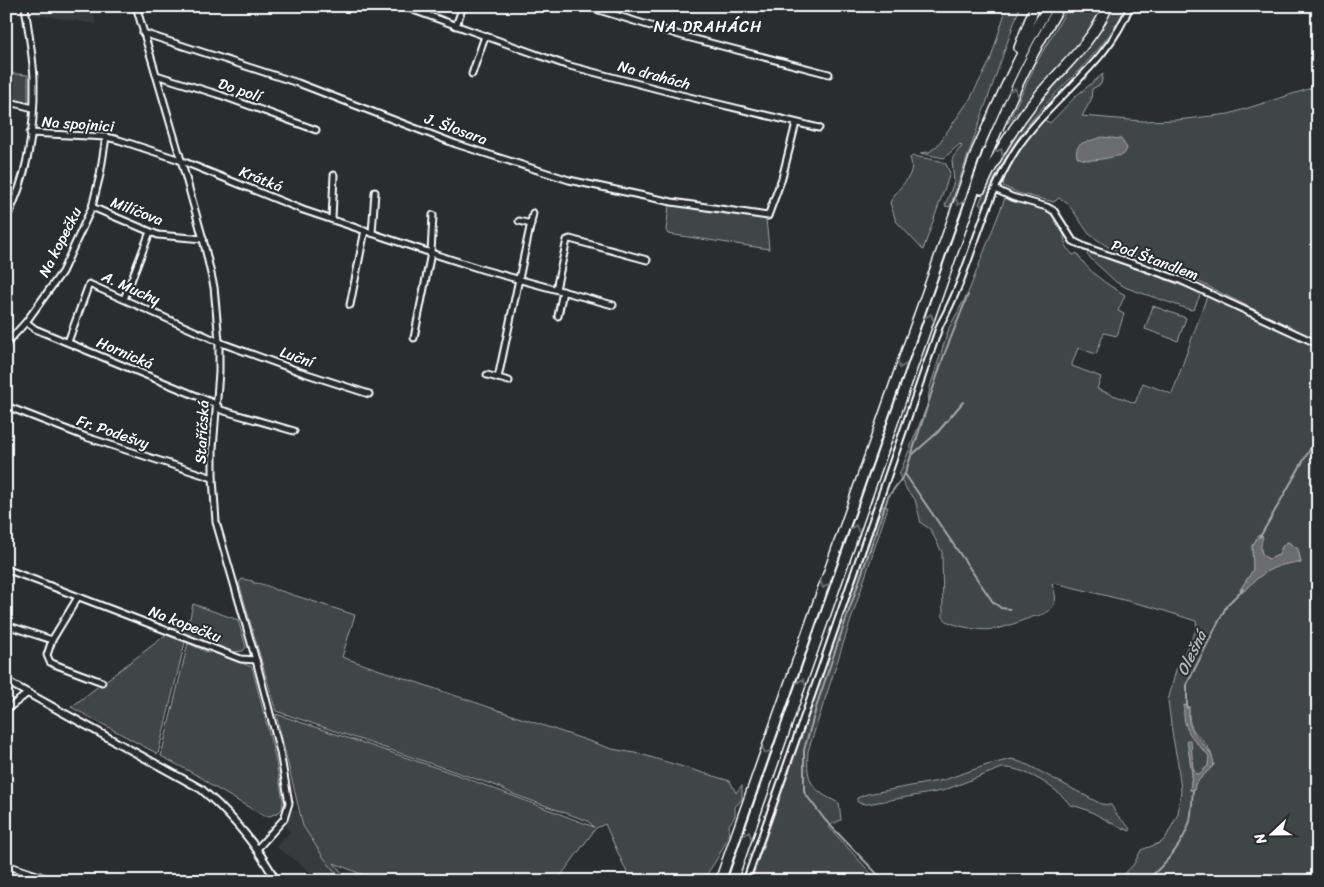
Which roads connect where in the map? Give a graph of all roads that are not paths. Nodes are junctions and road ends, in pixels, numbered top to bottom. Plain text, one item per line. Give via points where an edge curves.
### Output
1 (25, 6) edge
2 (136, 6) edge
3 (402, 6) edge
4 (463, 6) edge
5 (586, 6) edge
6 (1035, 6) edge
7 (1049, 6) edge
8 (1060, 6) edge
9 (1108, 6) edge
10 (1130, 6) edge
11 (456, 26) junction
12 (144, 33) junction
13 (485, 36) junction
14 (472, 74) dead end
15 (829, 74) dead end
16 (156, 75) junction
17 (1003, 92) junction
18 (6, 101) edge
19 (33, 108) junction
20 (796, 122) junction
21 (819, 128) dead end
22 (316, 130) dead end
23 (30, 133) junction
24 (106, 137) junction
25 (181, 160) junction
26 (334, 174) dead end
27 (995, 189) junction
28 (375, 192) dead end
29 (92, 207) junction
30 (533, 213) dead end
31 (433, 215) dead end
32 (6, 219) edge
33 (332, 219) junction
34 (520, 221) dead end
35 (531, 224) junction
36 (364, 230) junction
37 (150, 232) junction
38 (372, 233) junction
39 (203, 239) junction
40 (956, 244) junction
41 (430, 253) junction
42 (647, 260) dead end
43 (519, 280) junction
44 (556, 290) junction
45 (563, 291) junction
46 (124, 299) junction
47 (350, 305) dead end
48 (613, 305) dead end
49 (558, 316) dead end
50 (26, 322) junction
51 (414, 338) dead end
52 (219, 341) junction
53 (68, 342) junction
54 (6, 344) edge
55 (1318, 344) edge
56 (487, 375) dead end
57 (498, 378) junction
58 (509, 381) dead end
59 (369, 394) dead end
60 (216, 404) junction
61 (6, 406) edge
62 (294, 431) dead end
63 (212, 478) junction
64 (6, 569) edge
65 (78, 597) junction
66 (6, 625) edge
67 (52, 640) junction
68 (256, 660) junction
69 (6, 680) edge
70 (102, 682) dead end
71 (28, 693) junction
72 (6, 710) edge
73 (257, 849) junction
74 (6, 865) edge
75 (55, 881) edge
76 (276, 881) edge
77 (720, 881) edge
78 (732, 881) edge
79 (746, 881) edge

1 - 19 street via 34,78
2 - 12 street, Staříčská
3 - 11 street, Na drahách
4 - 11 street
5 - 15 street via 683,36
6 - 17 highway
7 - 17 highway
40 -> 8 highway via 1011,96
40 -> 9 highway via 993,162 1008,138 1040,94 1086,42
10 - 27 street via 1110,43 1029,132
11 - 13 street, Na drahách
12 - 16 street, Staříčská
12 - 20 street, J. Šlosara via 298,84 456,144 569,180 672,202 768,216 782,178
13 - 14 street
13 - 20 street, Na drahách via 566,65
16 - 22 street, Do polí
16 - 25 street, Staříčská
17 -> 77 highway via 974,160
18 - 19 street
19 - 23 street
20 - 21 street, Na drahách
23 - 24 street, Na spojnici
23 - 32 street via 22,181
24 - 25 street, Na spojnici
24 - 29 street, Na kopečku
25 - 33 street, Krátká
25 - 39 street, Staříčská
26 - 33 street
27 - 55 street, Pod Štandlem via 1054,211 1073,241 1085,247 1180,280
27 - 79 street via 954,302 940,326
28 - 38 street
29 - 37 street, Milíčova
29 - 50 street, Na kopečku via 62,272
30 - 35 street
31 - 41 street
33 - 36 street, Krátká
34 - 35 street
35 - 43 street
36 - 38 street, Krátká
36 - 47 street
37 - 39 street, Milíčova
37 - 46 street
38 - 41 street, Krátká
39 - 52 street, Staříčská via 214,288
78 -> 40 highway
41 - 43 street, Krátká
41 - 51 street
42 - 44 street via 570,239 567,240
43 - 44 street, Krátká
43 - 57 street
44 - 45 street, Krátká
45 - 48 street, Krátká
45 - 49 street
46 - 52 street, A. Muchy
46 - 53 street, A. Muchy via 89,284
50 - 53 street, Hornická
50 - 54 street, Na kopečku
52 - 59 street, Luční
52 - 60 street, Staříčská
53 - 60 street, Hornická
56 - 57 street
57 - 58 street
60 - 62 street, Hornická via 222,410
60 - 63 street, Staříčská
61 - 63 street, Fr. Podešvy via 86,437
63 - 68 street, Staříčská via 218,533
64 - 65 street, Na kopečku
65 - 67 street
65 - 68 street, Na kopečku via 240,659
66 - 67 street
67 - 70 street via 47,652 50,662
68 - 73 street, Staříčská via 280,752 289,803 284,819
69 - 71 street
71 - 72 street
71 - 73 street via 200,789 227,813
73 - 76 street
74 - 75 street

